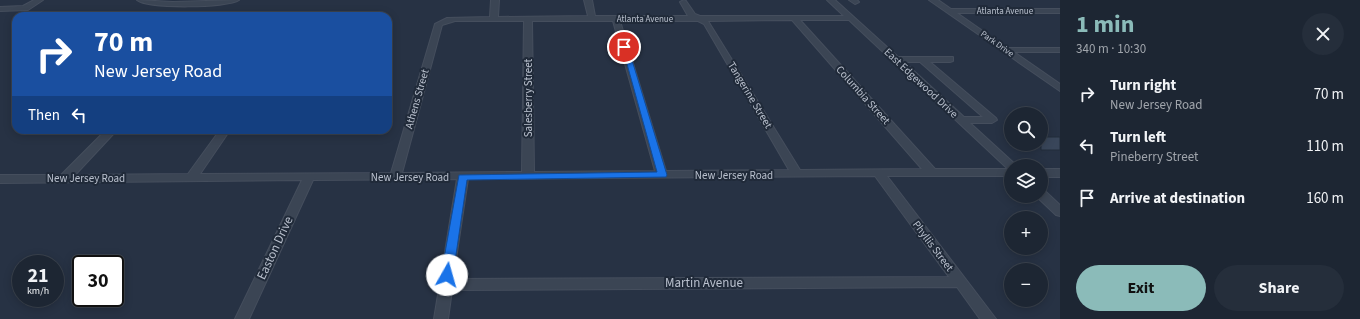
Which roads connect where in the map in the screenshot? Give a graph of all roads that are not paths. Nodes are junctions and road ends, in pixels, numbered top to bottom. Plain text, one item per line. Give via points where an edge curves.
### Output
1 (39, 0) edge
2 (140, 0) edge
3 (235, 0) edge
4 (495, 0) edge
5 (588, 0) edge
6 (831, 0) edge
7 (933, 0) edge
8 (684, 2) dead end
9 (0, 9) edge
10 (950, 11) junction
11 (1060, 11) edge
12 (794, 18) junction
13 (850, 18) junction
14 (494, 19) junction
15 (528, 19) junction
16 (592, 19) junction
17 (616, 19) junction
18 (701, 19) junction
19 (441, 23) joint
20 (1006, 50) junction
21 (1060, 50) edge
22 (921, 59) junction
23 (950, 59) dead end
24 (896, 60) junction
25 (1060, 88) edge
26 (961, 120) junction
27 (108, 134) edge
28 (222, 134) edge
29 (1004, 160) edge
30 (931, 172) junction
31 (1004, 172) edge
32 (878, 173) junction
33 (1048, 173) edge
34 (1060, 173) edge
35 (797, 174) junction
36 (662, 175) junction
37 (528, 176) junction
38 (192, 177) junction
39 (309, 177) junction
40 (395, 177) junction
41 (463, 177) junction
42 (65, 178) junction
43 (0, 179) edge
44 (1048, 201) edge
45 (1060, 212) edge
46 (961, 282) junction
47 (446, 285) junction
48 (242, 319) edge
49 (441, 319) edge
50 (989, 319) edge

1 - 9 street via 25,8
2 - 3 street via 178,3
4 - 14 street
5 - 16 street
6 - 13 street, East Edgewood Drive
7 - 10 street, Park Drive
8 - 18 street, Tangerine Street via 692,16
10 - 11 street, Atlanta Avenue
10 - 20 street, Park Drive
12 - 13 street, Atlanta Avenue
12 - 18 street, Atlanta Avenue
12 - 30 street, Columbia Street
13 - 24 street, East Edgewood Drive
14 - 15 street, Atlanta Avenue
14 - 19 street, Atlanta Avenue via 448,20
15 - 16 street, Atlanta Avenue
15 - 37 street, Salesberry Street
16 - 17 street, Atlanta Avenue
17 - 18 street, Atlanta Avenue
17 - 36 street
18 - 35 street, Tangerine Street via 707,23
19 - 40 street, Athens Street
20 - 21 street
20 - 25 street, Park Drive
22 - 23 street
22 - 24 street
22 - 26 street via 992,120
24 - 26 street, East Edgewood Drive
26 - 29 street, East Edgewood Drive
27 - 42 street
28 - 38 street
30 - 31 street, New Jersey Road
30 - 32 street, New Jersey Road
32 - 35 street, New Jersey Road
32 - 46 street, Phyllis Street
33 - 34 street
35 - 36 street, New Jersey Road
36 - 37 street, New Jersey Road
37 - 41 street, New Jersey Road
38 - 39 street, New Jersey Road
38 - 42 street, New Jersey Road
39 - 40 street, New Jersey Road
39 - 48 street, Easton Drive
40 - 41 street, New Jersey Road
41 - 47 street
42 - 43 street, New Jersey Road
44 - 45 street
46 - 47 street, Martin Avenue
46 - 50 street, Phyllis Street
47 - 49 street

